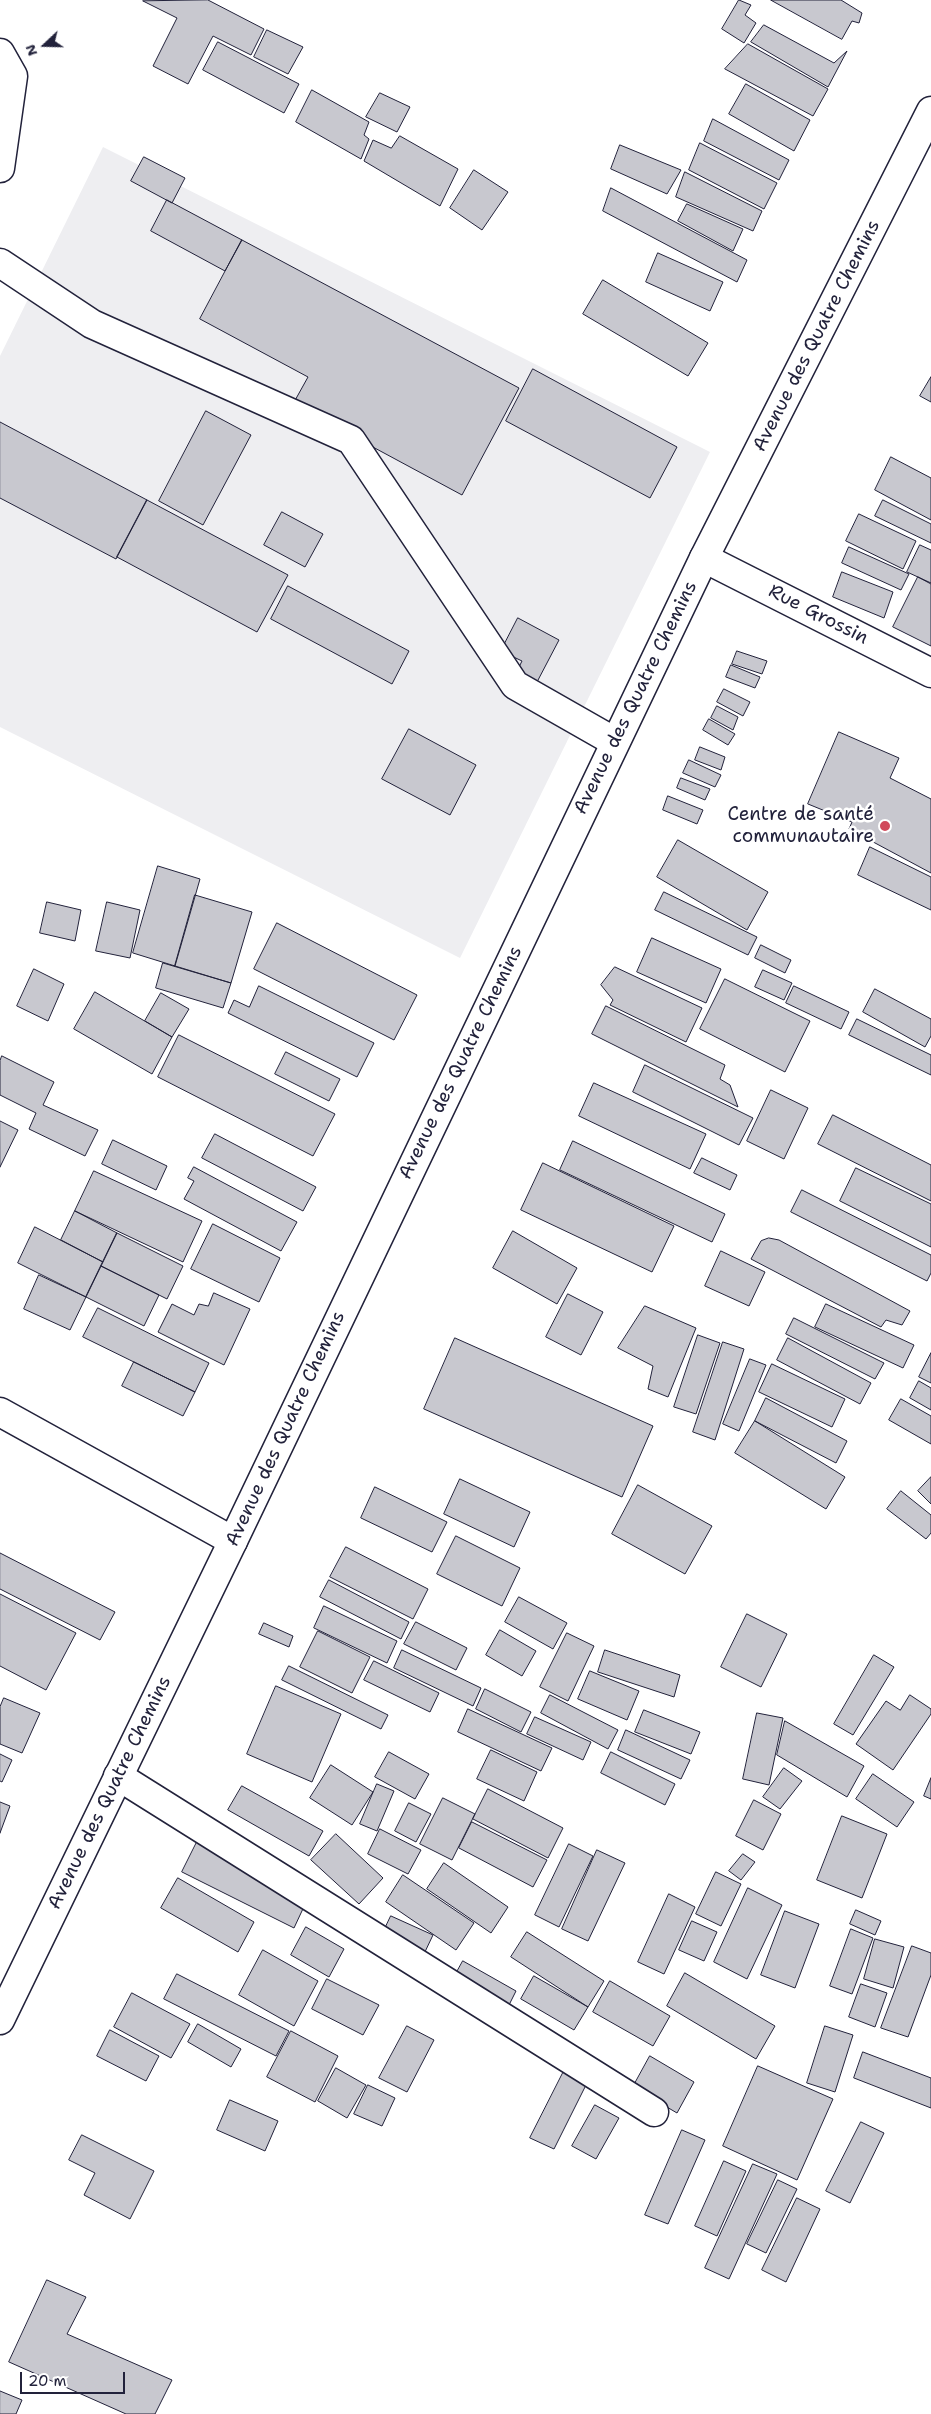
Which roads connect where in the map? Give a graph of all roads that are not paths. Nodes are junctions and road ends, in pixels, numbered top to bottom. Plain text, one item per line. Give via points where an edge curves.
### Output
1 (0, 53) edge
2 (931, 111) edge
3 (0, 168) edge
4 (0, 264) edge
5 (704, 558) junction
6 (931, 673) edge
7 (615, 742) junction
8 (0, 1412) edge
9 (233, 1541) junction
10 (118, 1776) junction
11 (0, 2020) edge
12 (654, 2112) dead end

1 - 3 main road via 13,76
2 - 5 main road, Avenue des Quatre Chemins
4 - 7 main road via 92,324 351,440 515,685
5 - 6 main road, Rue Grossin
5 - 7 main road, Avenue des Quatre Chemins
7 - 9 main road, Avenue des Quatre Chemins
8 - 9 main road
9 - 10 main road, Avenue des Quatre Chemins
10 - 11 main road, Avenue des Quatre Chemins
10 - 12 main road

